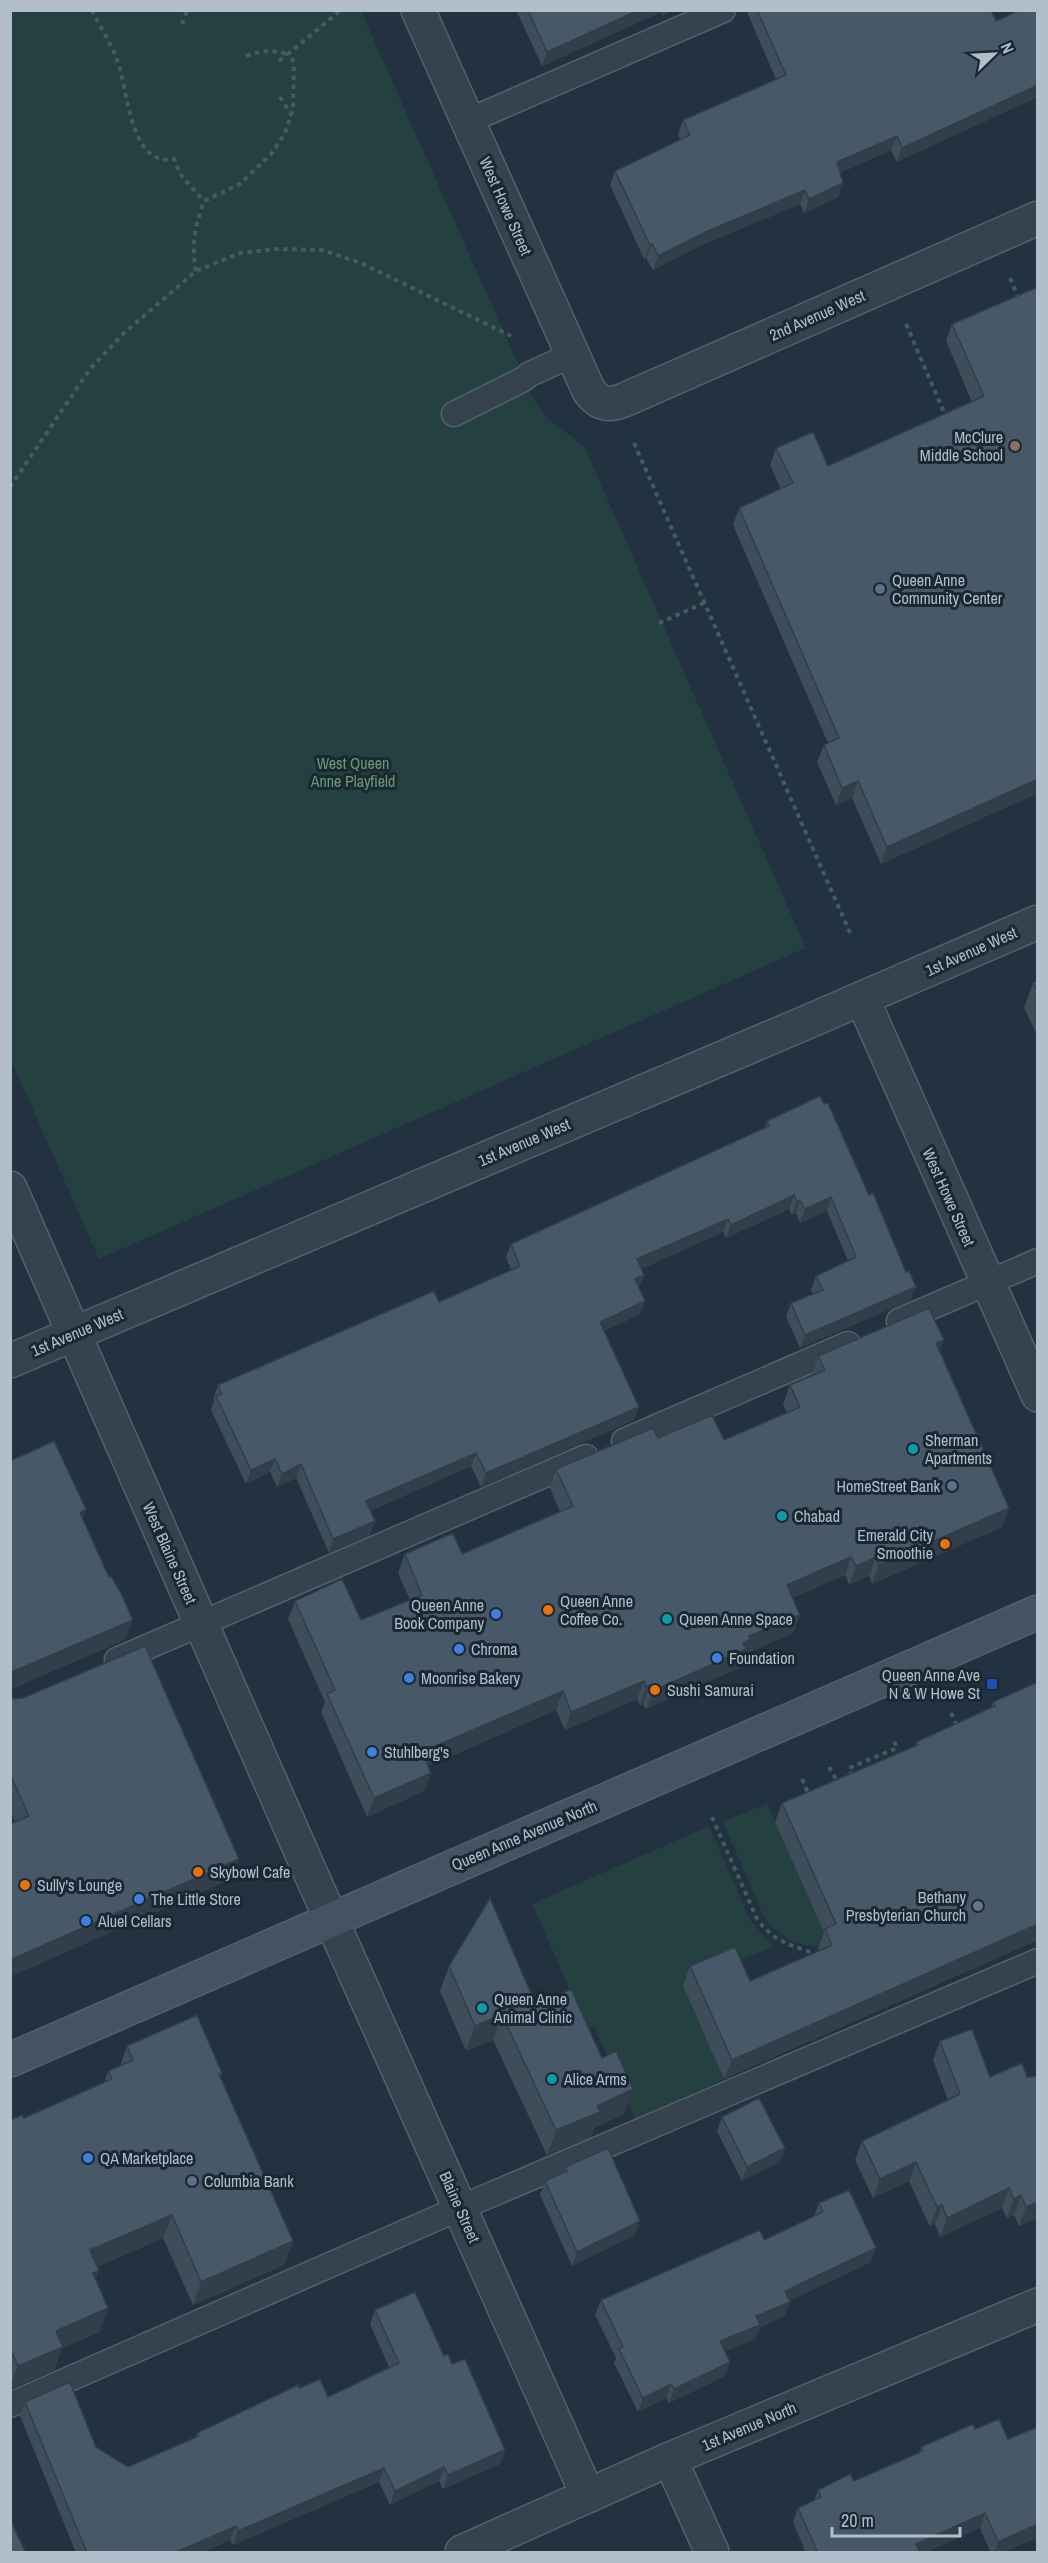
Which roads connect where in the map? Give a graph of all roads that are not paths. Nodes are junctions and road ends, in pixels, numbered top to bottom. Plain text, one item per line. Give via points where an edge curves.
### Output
1 (418, 10) edge
2 (723, 10) edge
3 (468, 122) junction
4 (1038, 218) edge
5 (572, 355) junction
6 (596, 401) joint
7 (454, 414) dead end
8 (1038, 922) edge
9 (862, 998) junction
10 (10, 1188) edge
11 (1038, 1262) edge
12 (987, 1283) junction
13 (74, 1333) junction
14 (10, 1361) edge
15 (1038, 1395) edge
16 (1038, 1612) edge
17 (201, 1624) junction
18 (94, 1670) edge
19 (331, 1919) junction
20 (1038, 1961) edge
21 (10, 2060) edge
22 (460, 2208) junction
23 (1038, 2305) edge
24 (10, 2405) edge
25 (670, 2459) junction
26 (588, 2496) junction
27 (462, 2553) edge
28 (712, 2553) edge

1 - 3 street, West Howe Street
2 - 3 lane
3 - 5 street, West Howe Street
4 - 6 street, 2nd Avenue West via 617,403
5 - 6 street, West Howe Street
5 - 7 lane
8 - 9 street, 1st Avenue West
9 - 12 street, West Howe Street
9 - 13 street, 1st Avenue West
10 - 13 street, West Blaine Street
11 - 12 lane
12 - 15 street, West Howe Street
12 - 17 lane
13 - 14 street, 1st Avenue West
13 - 17 street, West Blaine Street
16 - 19 main road, Queen Anne Avenue North
17 - 18 lane
17 - 19 street, West Blaine Street
19 - 21 main road, Queen Anne Avenue North
19 - 22 street, Blaine Street
20 - 22 lane
22 - 24 lane
22 - 26 street, Blaine Street
23 - 25 street, 1st Avenue North
25 - 26 street, 1st Avenue North
25 - 28 street
26 - 27 street, 1st Avenue North

